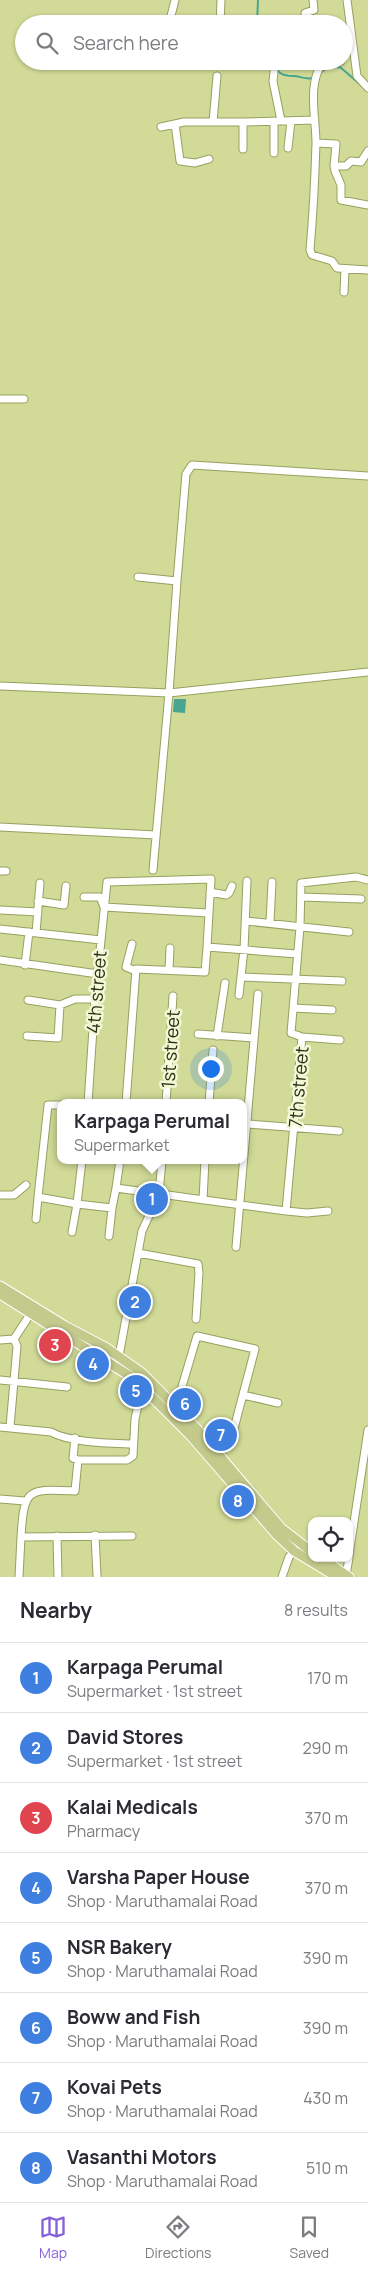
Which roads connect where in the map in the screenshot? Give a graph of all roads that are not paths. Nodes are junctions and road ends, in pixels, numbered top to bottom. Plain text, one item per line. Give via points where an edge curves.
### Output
1 (175, 0) edge
2 (221, 0) edge
3 (313, 0) edge
4 (348, 0) edge
5 (172, 15) edge
6 (220, 15) edge
7 (305, 15) edge
8 (350, 15) edge
9 (353, 43) edge
10 (355, 60) joint
11 (319, 70) edge
12 (274, 72) dead end
13 (218, 76) dead end
14 (368, 88) edge
15 (315, 120) junction
16 (278, 121) junction
17 (291, 121) junction
18 (213, 122) junction
19 (243, 122) junction
20 (175, 124) junction
21 (161, 127) dead end
22 (316, 143) junction
23 (288, 148) dead end
24 (243, 149) dead end
25 (368, 150) edge
26 (274, 153) dead end
27 (209, 159) dead end
28 (334, 166) junction
29 (368, 205) edge
30 (345, 269) junction
31 (368, 270) edge
32 (344, 292) dead end
33 (0, 398) edge
34 (24, 399) dead end
35 (368, 476) edge
36 (138, 577) dead end
37 (177, 581) junction
38 (368, 672) edge
39 (0, 686) edge
40 (169, 693) junction
41 (0, 827) edge
42 (156, 835) junction
43 (153, 870) dead end
44 (368, 880) edge
45 (247, 881) dead end
46 (272, 882) dead end
47 (40, 883) dead end
48 (66, 886) dead end
49 (232, 886) dead end
50 (210, 892) junction
51 (84, 897) dead end
52 (301, 897) junction
53 (361, 899) dead end
54 (38, 901) junction
55 (104, 907) junction
56 (0, 910) edge
57 (38, 912) junction
58 (208, 913) junction
59 (246, 921) junction
60 (270, 922) junction
61 (300, 927) junction
62 (0, 929) edge
63 (32, 932) junction
64 (349, 932) dead end
65 (101, 940) junction
66 (132, 944) dead end
67 (207, 947) junction
68 (170, 948) dead end
69 (244, 950) junction
70 (297, 954) junction
71 (0, 960) edge
72 (25, 965) junction
73 (170, 970) junction
74 (136, 971) junction
75 (98, 974) junction
76 (241, 977) junction
77 (296, 978) junction
78 (342, 981) dead end
79 (225, 983) dead end
80 (258, 994) dead end
81 (173, 996) dead end
82 (239, 996) dead end
83 (95, 999) junction
84 (28, 1000) dead end
85 (60, 1005) junction
86 (293, 1008) junction
87 (332, 1010) dead end
88 (198, 1034) dead end
89 (27, 1036) dead end
90 (217, 1036) junction
91 (302, 1037) junction
92 (254, 1038) junction
93 (340, 1040) dead end
94 (213, 1050) dead end
95 (88, 1099) edge
96 (126, 1099) edge
97 (166, 1099) edge
98 (209, 1099) edge
99 (57, 1104) edge
100 (248, 1124) junction
101 (294, 1128) junction
102 (339, 1131) dead end
103 (247, 1134) edge
104 (82, 1164) edge
105 (119, 1164) edge
106 (162, 1164) edge
107 (205, 1164) edge
108 (244, 1164) edge
109 (26, 1185) dead end
110 (116, 1188) junction
111 (159, 1194) junction
112 (0, 1195) edge
113 (38, 1197) junction
114 (202, 1200) junction
115 (78, 1204) junction
116 (240, 1204) junction
117 (112, 1208) junction
118 (286, 1211) junction
119 (328, 1211) dead end
120 (36, 1219) dead end
121 (72, 1232) dead end
122 (109, 1236) dead end
123 (236, 1247) dead end
124 (138, 1253) junction
125 (0, 1286) edge
126 (0, 1294) edge
127 (31, 1313) junction
128 (196, 1319) dead end
129 (14, 1339) junction
130 (0, 1340) edge
131 (119, 1356) junction
132 (114, 1365) junction
133 (0, 1380) edge
134 (13, 1381) junction
135 (68, 1387) dead end
136 (147, 1391) junction
137 (243, 1395) junction
138 (278, 1403) dead end
139 (174, 1406) junction
140 (0, 1427) edge
141 (10, 1428) junction
142 (368, 1430) edge
143 (76, 1438) junction
144 (133, 1444) junction
145 (366, 1453) edge
146 (219, 1455) junction
147 (78, 1460) junction
148 (0, 1499) edge
149 (26, 1501) junction
150 (353, 1532) edge
151 (95, 1535) junction
152 (57, 1536) junction
153 (132, 1536) dead end
154 (21, 1537) junction
155 (308, 1549) edge
156 (294, 1551) junction
157 (326, 1562) edge
158 (348, 1562) edge
159 (97, 1576) dead end
160 (344, 1576) edge
161 (19, 1577) edge
162 (58, 1577) edge
163 (282, 1577) edge

1 - 5 street
2 - 6 street
3 - 7 street via 314,10
4 - 8 street
9 - 10 street
10 - 14 street via 356,78
11 - 15 street via 314,92
12 - 16 street
13 - 18 street
15 - 17 street
15 - 22 street
16 - 17 street
16 - 19 street
16 - 26 street
17 - 23 street
18 - 19 street
18 - 20 street
19 - 24 street
20 - 21 street
20 - 27 street via 180,161 195,163
22 - 28 street via 336,144
22 - 30 street via 311,253 332,261 337,268
25 - 28 street via 361,162
28 - 29 street via 341,185 341,200
30 - 31 street
30 - 32 street
33 - 34 street
35 - 37 street via 192,465 186,474
36 - 37 street
37 - 40 street
38 - 40 street
39 - 40 street
40 - 42 street
41 - 42 street
42 - 43 street
44 - 52 street, 7th street via 356,877 301,883
45 - 59 street
46 - 60 street
47 - 54 street
48 - 54 street via 64,904
49 - 50 street via 226,895
50 - 55 street, 4th street via 212,879 107,882
50 - 58 street
51 - 55 street via 100,897
52 - 53 street
52 - 61 street, 7th street
54 - 57 street
55 - 58 street
55 - 65 street, 4th street
56 - 57 street
57 - 63 street
58 - 67 street
59 - 60 street
59 - 69 street
60 - 61 street
61 - 64 street
61 - 70 street, 7th street
62 - 63 street
63 - 65 street
63 - 72 street
65 - 75 street, 4th street
66 - 74 street via 126,967
67 - 69 street
67 - 73 street via 205,972
68 - 73 street
69 - 70 street
69 - 76 street
70 - 77 street, 7th street
71 - 72 street
72 - 75 street
73 - 74 street
74 - 96 street
75 - 83 street, 4th street
76 - 77 street
76 - 82 street
77 - 78 street
77 - 86 street, 7th street
79 - 90 street
80 - 92 street
81 - 97 street, 1st street
83 - 85 street via 75,999
83 - 95 street, 4th street
84 - 85 street
85 - 89 street via 58,1038
86 - 87 street
86 - 91 street, 7th street via 291,1034
88 - 90 street
90 - 92 street
91 - 93 street
91 - 101 street, 7th street
92 - 100 street
94 - 98 street
99 - 113 street via 48,1105
100 - 101 street
100 - 103 street
101 - 102 street
101 - 118 street, 7th street
104 - 115 street
105 - 110 street
106 - 111 street
107 - 114 street
108 - 116 street
109 - 112 street via 14,1196
110 - 111 street
110 - 117 street
111 - 114 street
111 - 124 street via 142,1231
113 - 115 street
113 - 120 street
114 - 116 street
115 - 117 street
115 - 121 street
116 - 118 street
116 - 123 street
117 - 122 street
118 - 119 street
124 - 128 street via 198,1264
124 - 131 street
125 - 131 main road
126 - 127 main road
127 - 129 street
127 - 132 main road
129 - 130 street
129 - 134 street via 17,1346
131 - 132 street
131 - 139 main road
132 - 136 main road
133 - 134 street
134 - 135 street
134 - 141 street
136 - 144 street via 140,1396 138,1403
136 - 156 main road
137 - 138 street
137 - 139 street via 255,1349 197,1336
137 - 146 street via 232,1436
139 - 146 main road
140 - 141 street
141 - 143 street
142 - 145 street
143 - 144 street
143 - 147 street via 73,1458
144 - 147 street via 133,1456 127,1460
145 - 150 street
146 - 155 main road via 281,1528
147 - 149 street via 75,1491 38,1490
148 - 149 street
149 - 154 street
151 - 152 street
151 - 153 street
151 - 159 street
152 - 154 street
152 - 162 street
154 - 161 street
156 - 160 main road
156 - 163 street
157 - 160 main road
158 - 160 street

